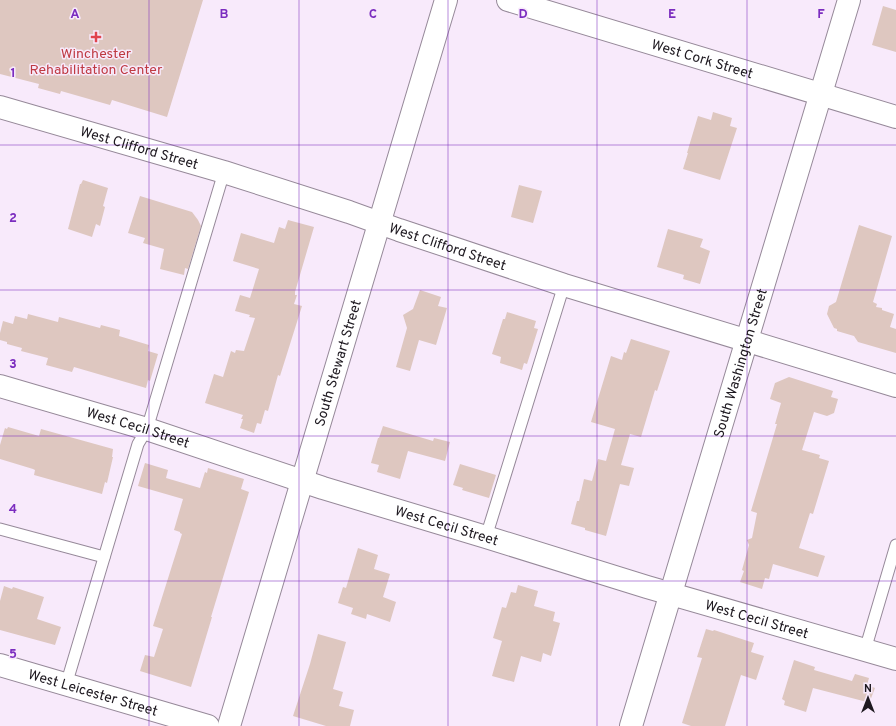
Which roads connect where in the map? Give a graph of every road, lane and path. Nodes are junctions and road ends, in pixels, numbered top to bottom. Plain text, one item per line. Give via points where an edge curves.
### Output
1 (446, 0) edge
2 (508, 0) edge
3 (849, 0) edge
4 (821, 95) junction
5 (0, 107) edge
6 (896, 117) edge
7 (224, 172) junction
8 (379, 223) junction
9 (564, 284) junction
10 (747, 340) junction
11 (0, 386) edge
12 (896, 386) edge
13 (147, 429) junction
14 (302, 481) junction
15 (0, 529) edge
16 (486, 537) junction
17 (896, 545) edge
18 (104, 557) junction
19 (670, 594) junction
20 (865, 650) junction
21 (896, 659) edge
22 (0, 665) edge
23 (66, 685) junction
24 (208, 726) edge
25 (229, 726) edge
26 (631, 726) edge

1 - 8 street, South Stewart Street
2 - 4 street, West Cork Street
3 - 4 street, South Washington Street
4 - 6 street, West Cork Street
4 - 10 street, South Washington Street
5 - 7 street, West Clifford Street
7 - 8 street, West Clifford Street
7 - 13 lane
8 - 9 street, West Clifford Street
8 - 14 street, South Stewart Street
9 - 10 street, West Clifford Street
9 - 16 lane
10 - 12 street, West Clifford Street
10 - 19 street, South Washington Street
11 - 13 street, West Cecil Street
13 - 14 street, West Cecil Street
13 - 18 lane via 138,444
14 - 16 street, West Cecil Street
14 - 25 street, South Stewart Street
15 - 18 lane
16 - 19 street, West Cecil Street
17 - 20 lane
18 - 23 lane
19 - 20 street, West Cecil Street
19 - 26 street, South Washington Street
20 - 21 street, West Cecil Street
22 - 23 street, West Leicester Street
23 - 24 street, West Leicester Street

